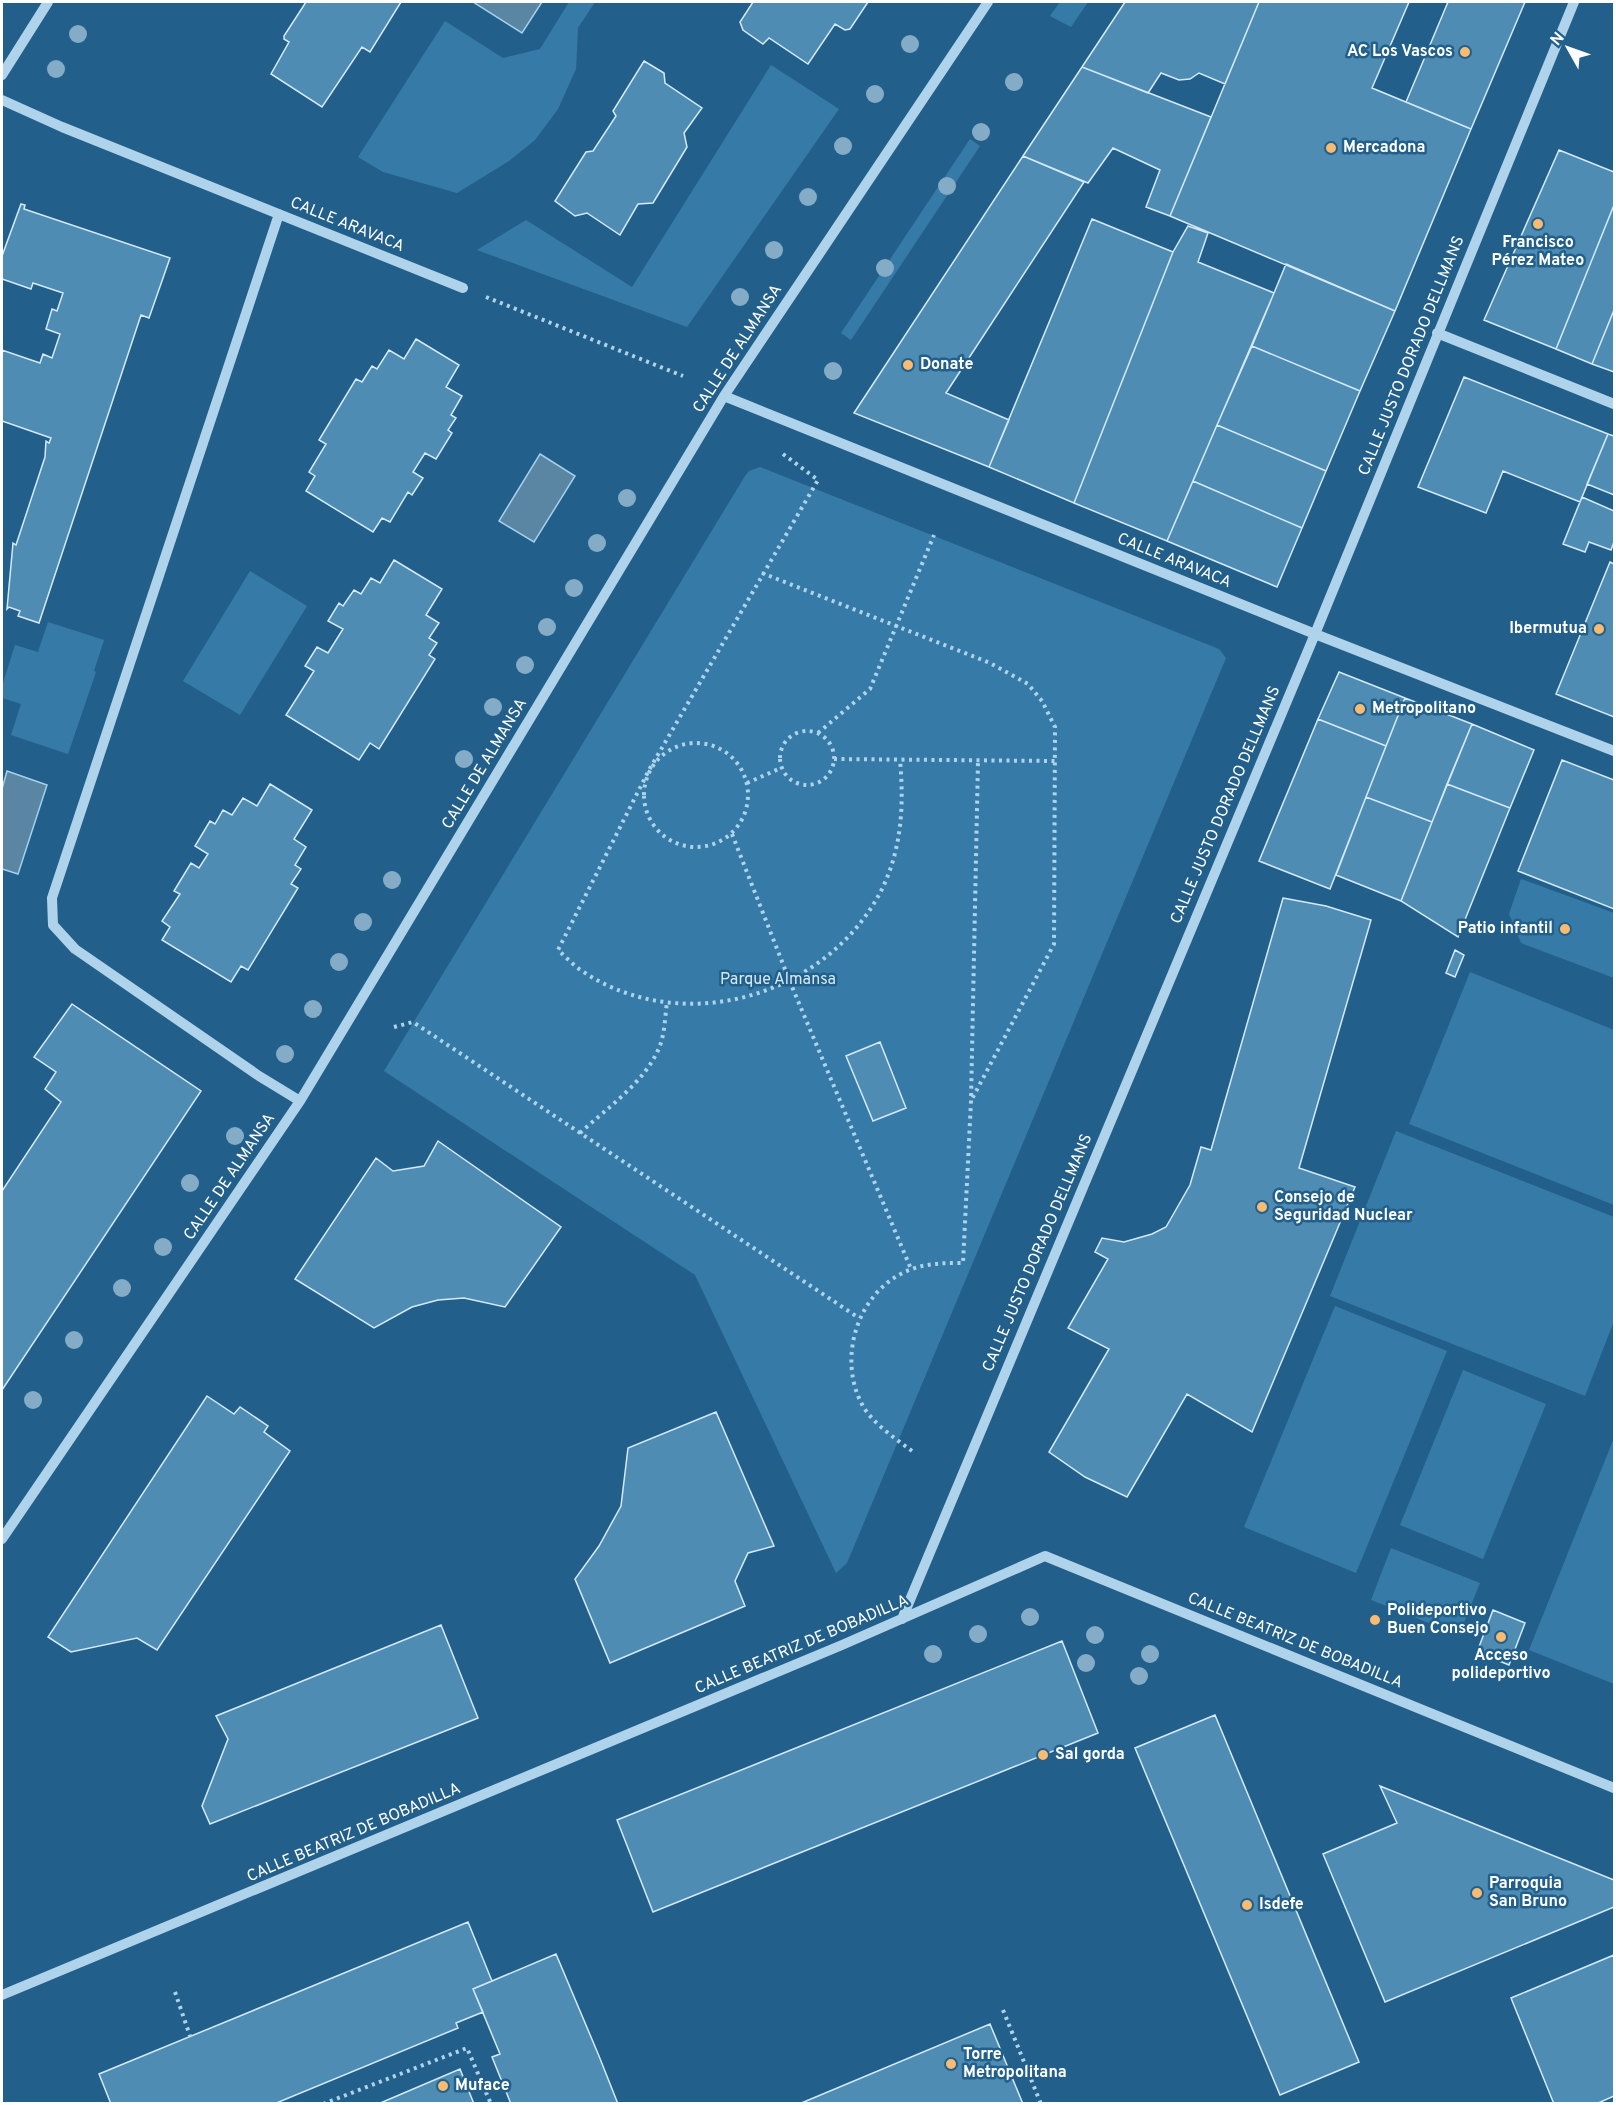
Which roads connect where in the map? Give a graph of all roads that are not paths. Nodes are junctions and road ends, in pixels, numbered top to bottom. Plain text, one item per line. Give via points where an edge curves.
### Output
1 (48, 2) edge
2 (988, 2) edge
3 (1574, 2) edge
4 (2, 75) edge
5 (2, 100) edge
6 (279, 214) junction
7 (463, 288) road end
8 (1437, 333) junction
9 (724, 396) junction
10 (1614, 404) edge
11 (1315, 634) junction
12 (1614, 751) edge
13 (300, 1101) junction
14 (2, 1539) edge
15 (902, 1619) junction
16 (1614, 1788) edge
17 (2, 1995) edge

1 - 4 street
2 - 9 street, CALLE DE ALMANSA
3 - 8 street, CALLE JUSTO DORADO DELLMANS
5 - 6 street, CALLE ARAVACA
6 - 7 street, CALLE ARAVACA
6 - 13 street via 52,898 53,925 75,949
8 - 10 street
8 - 11 street, CALLE JUSTO DORADO DELLMANS
9 - 11 street, CALLE ARAVACA
9 - 13 street, CALLE DE ALMANSA
11 - 12 street, CALLE ARAVACA
11 - 15 street, CALLE JUSTO DORADO DELLMANS
13 - 14 street, CALLE DE ALMANSA
15 - 16 street, CALLE BEATRIZ DE BOBADILLA via 1045,1556
15 - 17 street, CALLE BEATRIZ DE BOBADILLA

